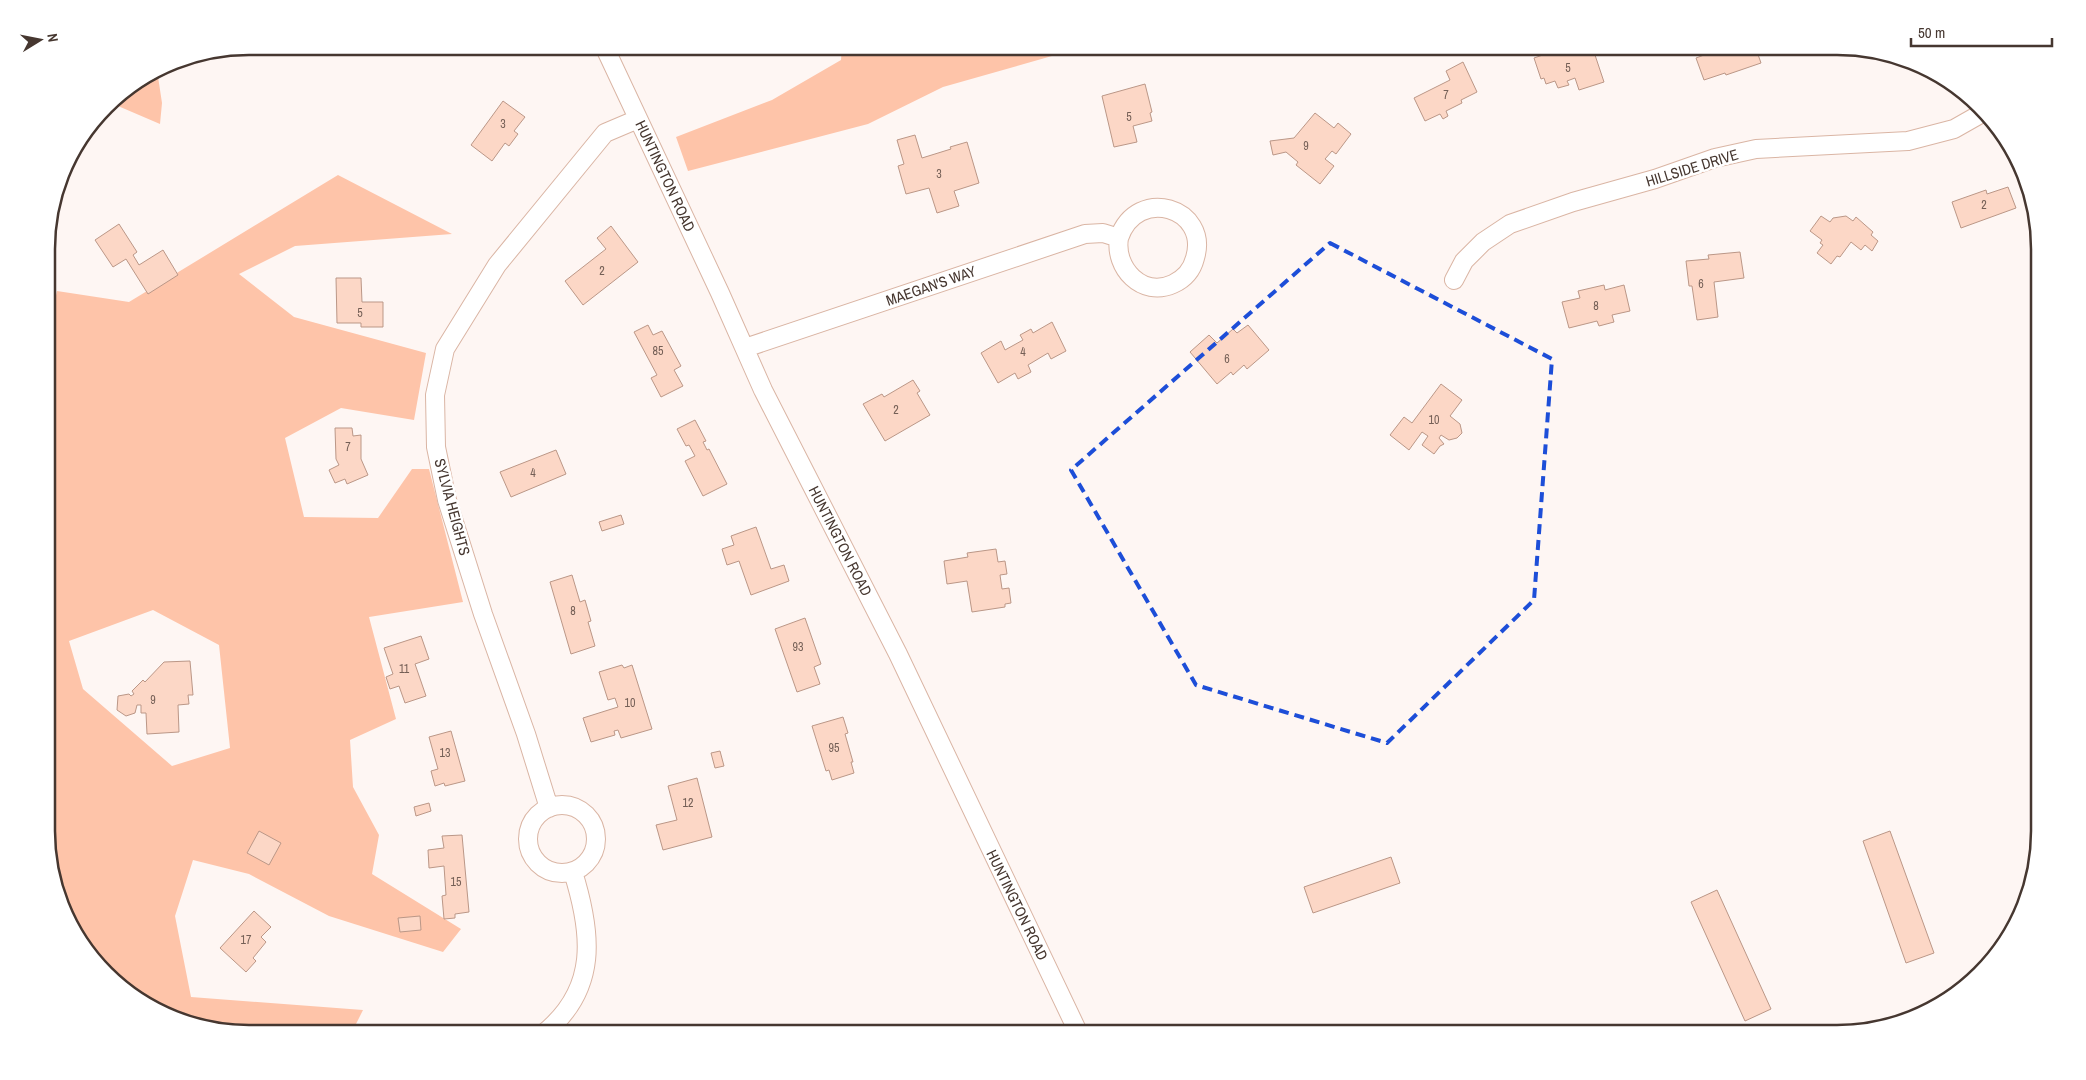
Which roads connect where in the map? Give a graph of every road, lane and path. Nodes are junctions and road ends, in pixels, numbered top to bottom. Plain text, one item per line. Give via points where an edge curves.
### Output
1 (608, 55) edge
2 (1978, 116) edge
3 (638, 119) junction
4 (1118, 238) junction
5 (1454, 280) dead end
6 (745, 348) junction
7 (549, 808) junction
8 (573, 872) junction
9 (553, 1025) edge
10 (1075, 1025) edge

1 - 3 street, HUNTINGTON ROAD
2 - 5 street, HILLSIDE DRIVE via 1954,130 1908,140 1756,150 1715,158 1573,202 1510,224 1483,242 1464,261
3 - 6 street, HUNTINGTON ROAD
3 - 7 street, SYLVIA HEIGHTS via 604,133 497,265 445,349 435,395 436,447 447,500
4 - 4 street via 1132,216 1148,208 1166,208 1180,214 1191,226 1197,240 1196,256 1190,270 1178,281 1163,287 1147,286 1131,278 1121,264
4 - 6 street, MAEGAN'S WAY via 1103,232 1085,234
6 - 10 street, HUNTINGTON ROAD via 798,461 898,654
7 - 8 street via 530,827 528,841 532,854 546,870 560,874
7 - 8 street via 561,805 578,810 588,817 594,828 596,845 592,857
8 - 9 street via 586,920 586,965 572,1001

